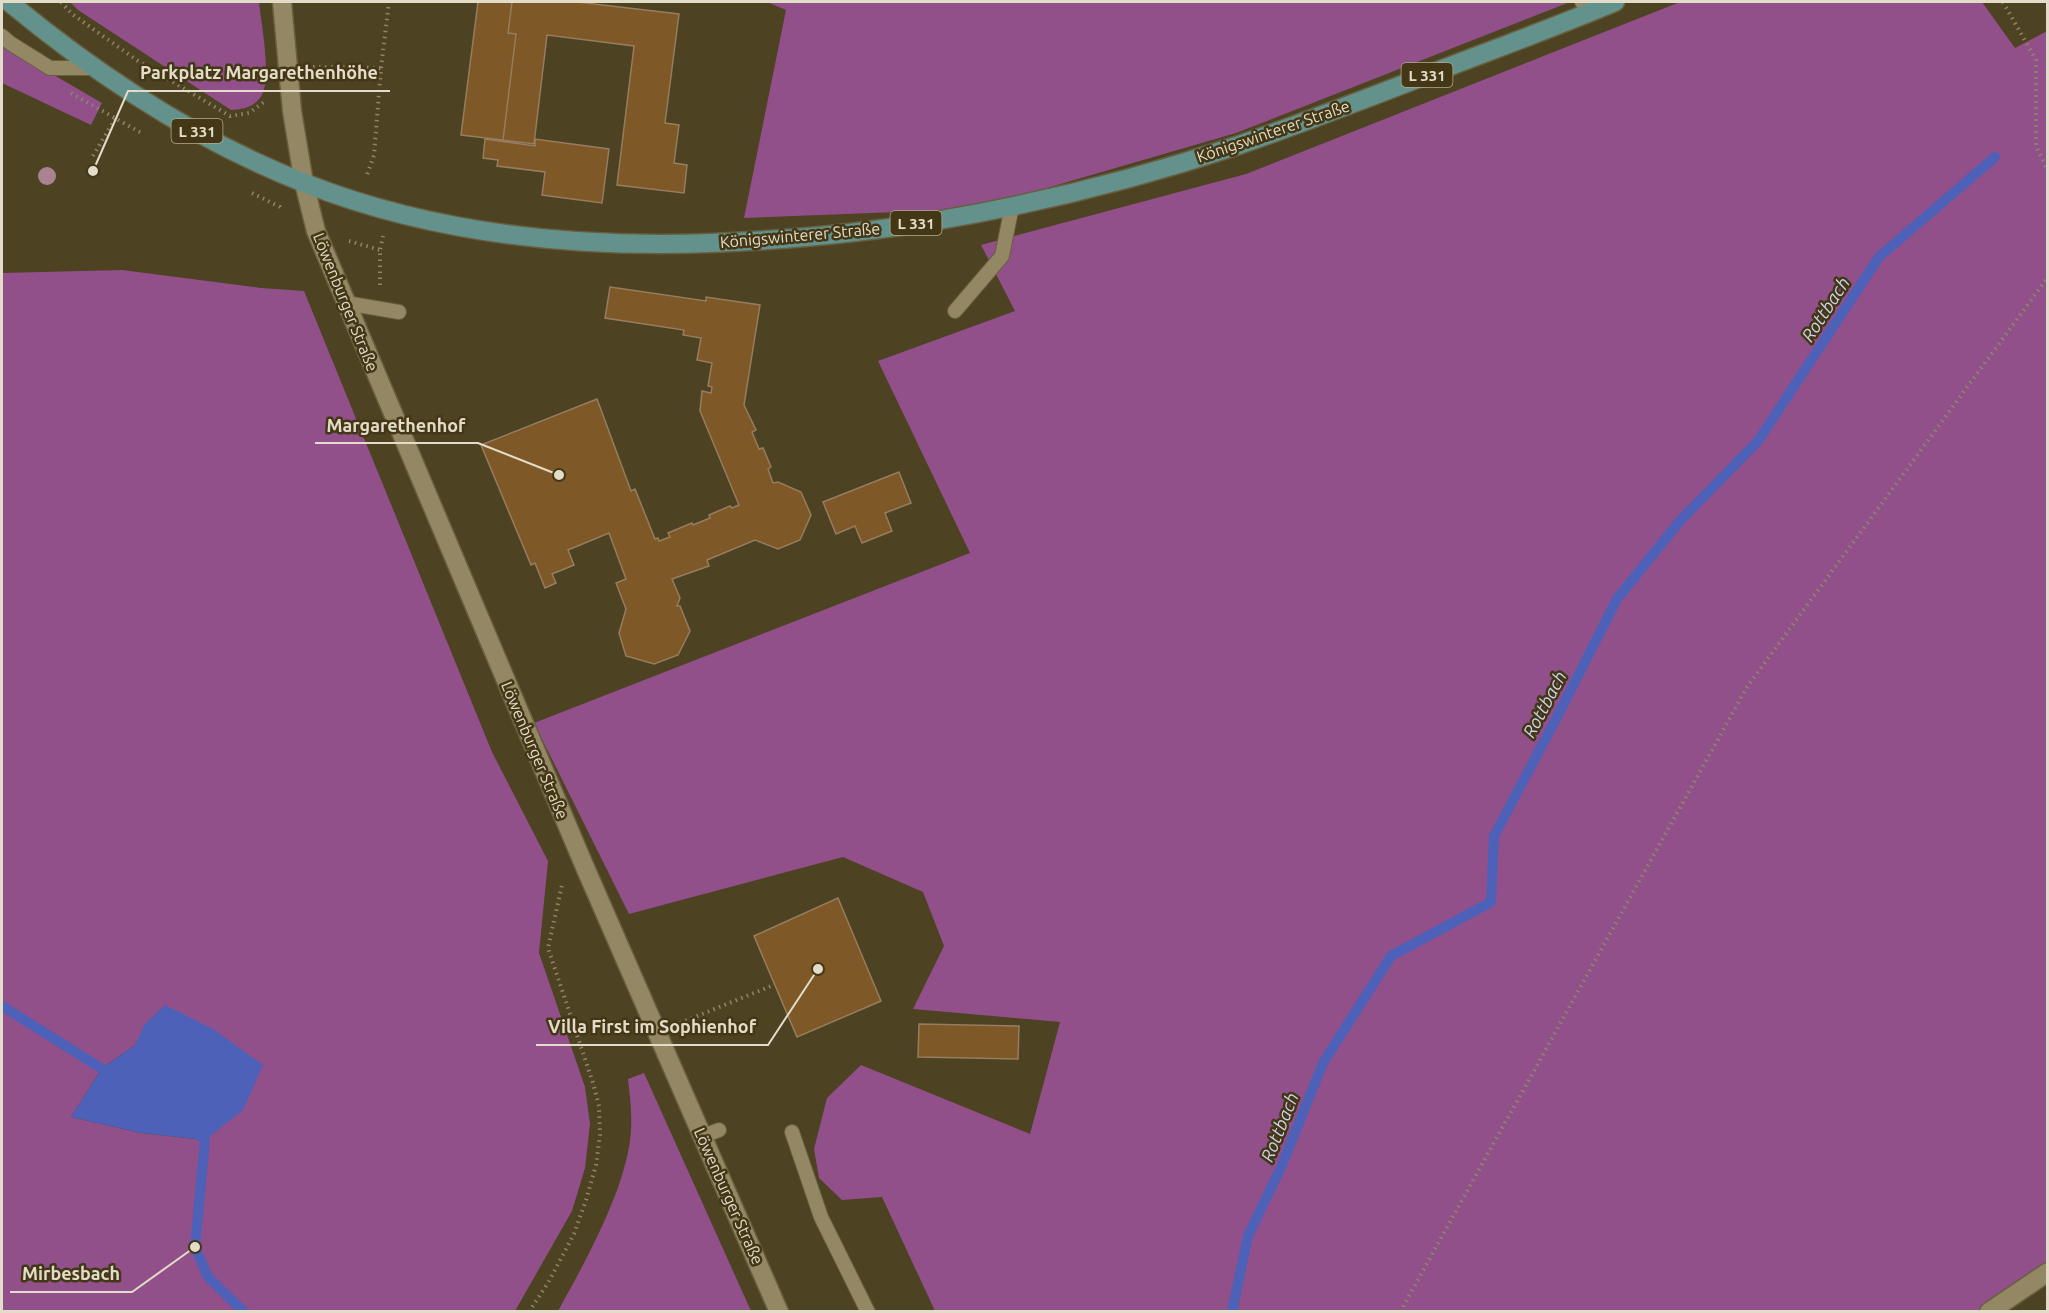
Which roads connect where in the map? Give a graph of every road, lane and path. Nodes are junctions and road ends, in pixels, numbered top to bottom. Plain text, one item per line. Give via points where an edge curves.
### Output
1 (9, 2) edge
2 (25, 2) edge
3 (61, 2) edge
4 (282, 2) edge
5 (389, 2) edge
6 (1615, 2) edge
7 (2003, 2) edge
8 (1586, 7) edge
9 (32, 21) junction
10 (2, 36) edge
11 (288, 67) junction
12 (95, 68) junction
13 (381, 68) junction
14 (64, 89) dead end
15 (291, 111) junction
16 (115, 119) junction
17 (144, 135) dead end
18 (93, 156) dead end
19 (2048, 171) edge
20 (368, 175) dead end
21 (304, 183) junction
22 (251, 192) dead end
23 (1012, 206) junction
24 (282, 214) dead end
25 (2048, 277) edge
26 (346, 303) junction
27 (955, 311) dead end
28 (399, 312) dead end
29 (584, 865) junction
30 (774, 985) dead end
31 (676, 1025) dead end
32 (792, 1132) dead end
33 (2048, 1272) edge
34 (529, 1311) edge
35 (779, 1311) edge
36 (868, 1311) edge
37 (1400, 1311) edge
38 (1989, 1311) edge

1 - 9 main road, Königswinterer Straße / L 331
2 - 9 lane
3 - 15 path via 138,60 230,116 249,113 264,101
4 - 11 street, Löwenburger Straße
5 - 13 path
6 - 8 main road, Königswinterer Straße / L 331
7 - 19 path via 2036,60 2036,146
8 - 23 main road, Königswinterer Straße / L 331 via 1357,102 1237,145
9 - 12 main road, Königswinterer Straße / L 331
10 - 12 lane via 50,68
11 - 13 path
11 - 15 street, Löwenburger Straße
12 - 21 main road, Königswinterer Straße / L 331 via 201,133
13 - 20 path via 374,155
14 - 16 path
15 - 21 street, Löwenburger Straße
16 - 17 path
16 - 18 path
21 - 23 main road, Königswinterer Straße / L 331 via 407,215 498,233 587,243 739,242 851,232
21 - 26 street, Löwenburger Straße via 316,231
22 - 24 path via 280,207
23 - 27 lane via 1002,256
25 - 37 path via 1747,687
26 - 28 lane
26 - 29 street, Löwenburger Straße
29 - 34 path via 565,873 548,948 593,1083 600,1135 596,1165 574,1234
29 - 35 street, Löwenburger Straße via 711,1133
30 - 31 path
32 - 36 lane via 821,1217
33 - 38 street

